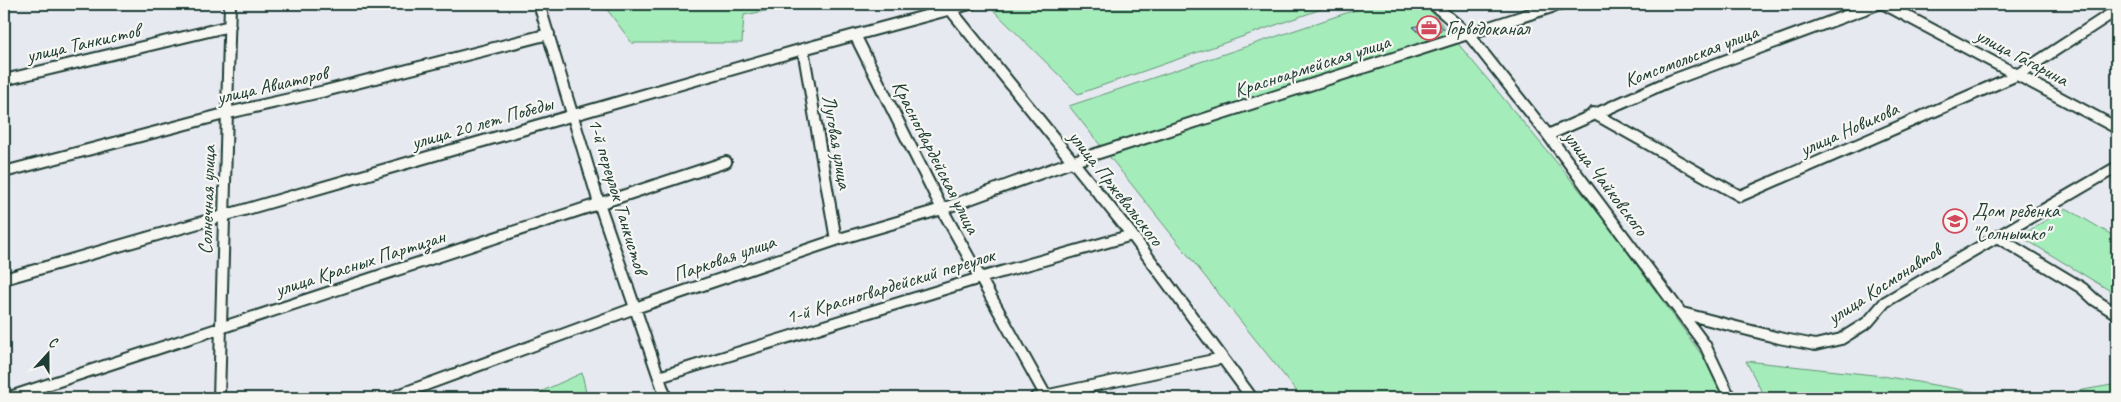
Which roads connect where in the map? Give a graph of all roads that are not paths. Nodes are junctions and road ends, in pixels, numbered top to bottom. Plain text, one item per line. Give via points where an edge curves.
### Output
1 (230, 4) edge
2 (539, 4) edge
3 (970, 4) edge
4 (1434, 4) edge
5 (1561, 4) edge
6 (1878, 4) edge
7 (1884, 4) edge
8 (948, 7) edge
9 (2117, 10) edge
10 (230, 26) junction
11 (549, 34) junction
12 (1469, 34) junction
13 (855, 35) junction
14 (803, 49) junction
15 (2017, 75) junction
16 (4, 80) edge
17 (228, 113) junction
18 (1593, 113) junction
19 (574, 115) junction
20 (2117, 128) edge
21 (1548, 135) junction
22 (1074, 161) junction
23 (726, 162) dead end
24 (2117, 167) edge
25 (4, 172) edge
26 (599, 203) junction
27 (942, 208) junction
28 (223, 217) junction
29 (1132, 234) junction
30 (1997, 237) junction
31 (836, 240) junction
32 (980, 278) junction
33 (4, 280) edge
34 (635, 308) junction
35 (1682, 313) junction
36 (2117, 314) edge
37 (219, 330) junction
38 (1223, 358) junction
39 (660, 377) junction
40 (1043, 397) edge
41 (7, 398) edge
42 (219, 398) edge
43 (390, 398) edge
44 (666, 398) edge
45 (1252, 398) edge
46 (1730, 398) edge

1 - 10 street, Солнечная улица
2 - 11 street, 1-й переулок Танкистов
3 - 8 street, улица 20 лет Победы
4 - 12 street, улица Чайковского
5 - 12 street, Красноармейская улица
6 - 18 street, Комсомольская улица via 1727,59
7 - 15 street, улица Гагарина
8 - 13 street, улица 20 лет Победы
8 - 22 street, улица Пржевальского
9 - 15 street, улица Новикова
10 - 16 street, улица Танкистов
10 - 17 street, Солнечная улица
11 - 17 street, улица Авиаторов
11 - 19 street, 1-й переулок Танкистов
12 - 21 street, улица Чайковского
12 - 22 street, Красноармейская улица
13 - 14 street, улица 20 лет Победы
13 - 27 street, Красногвардейская улица
14 - 19 street, улица 20 лет Победы
14 - 31 street, Луговая улица
15 - 18 street, улица Новикова via 1740,196
15 - 20 street, улица Гагарина
17 - 25 street, улица Авиаторов
17 - 28 street, Солнечная улица
18 - 21 street, Комсомольская улица
19 - 26 street, 1-й переулок Танкистов
19 - 28 street, улица 20 лет Победы
21 - 35 street, улица Чайковского
22 - 27 street, Парковая улица
22 - 29 street, улица Пржевальского
23 - 26 street, улица Красных Партизан
24 - 30 street, улица Космонавтов
26 - 34 street, 1-й переулок Танкистов
26 - 37 street, улица Красных Партизан
27 - 31 street, Парковая улица
27 - 32 street, Красногвардейская улица
28 - 33 street, улица 20 лет Победы
28 - 37 street, Солнечная улица
29 - 32 street, 1-й Красногвардейский переулок
29 - 38 street, улица Пржевальского
30 - 35 street, улица Космонавтов via 1885,302 1868,322 1841,339 1815,345
30 - 36 street via 2082,288
31 - 34 street, Парковая улица
32 - 39 street, 1-й Красногвардейский переулок
32 - 40 street, Красногвардейская улица
34 - 39 street, 1-й переулок Танкистов
34 - 43 street, Парковая улица
35 - 46 street, улица Чайковского via 1705,345
37 - 41 street, улица Красных Партизан
37 - 42 street, Солнечная улица
38 - 40 street
38 - 45 street, улица Пржевальского
39 - 44 street, 1-й переулок Танкистов

